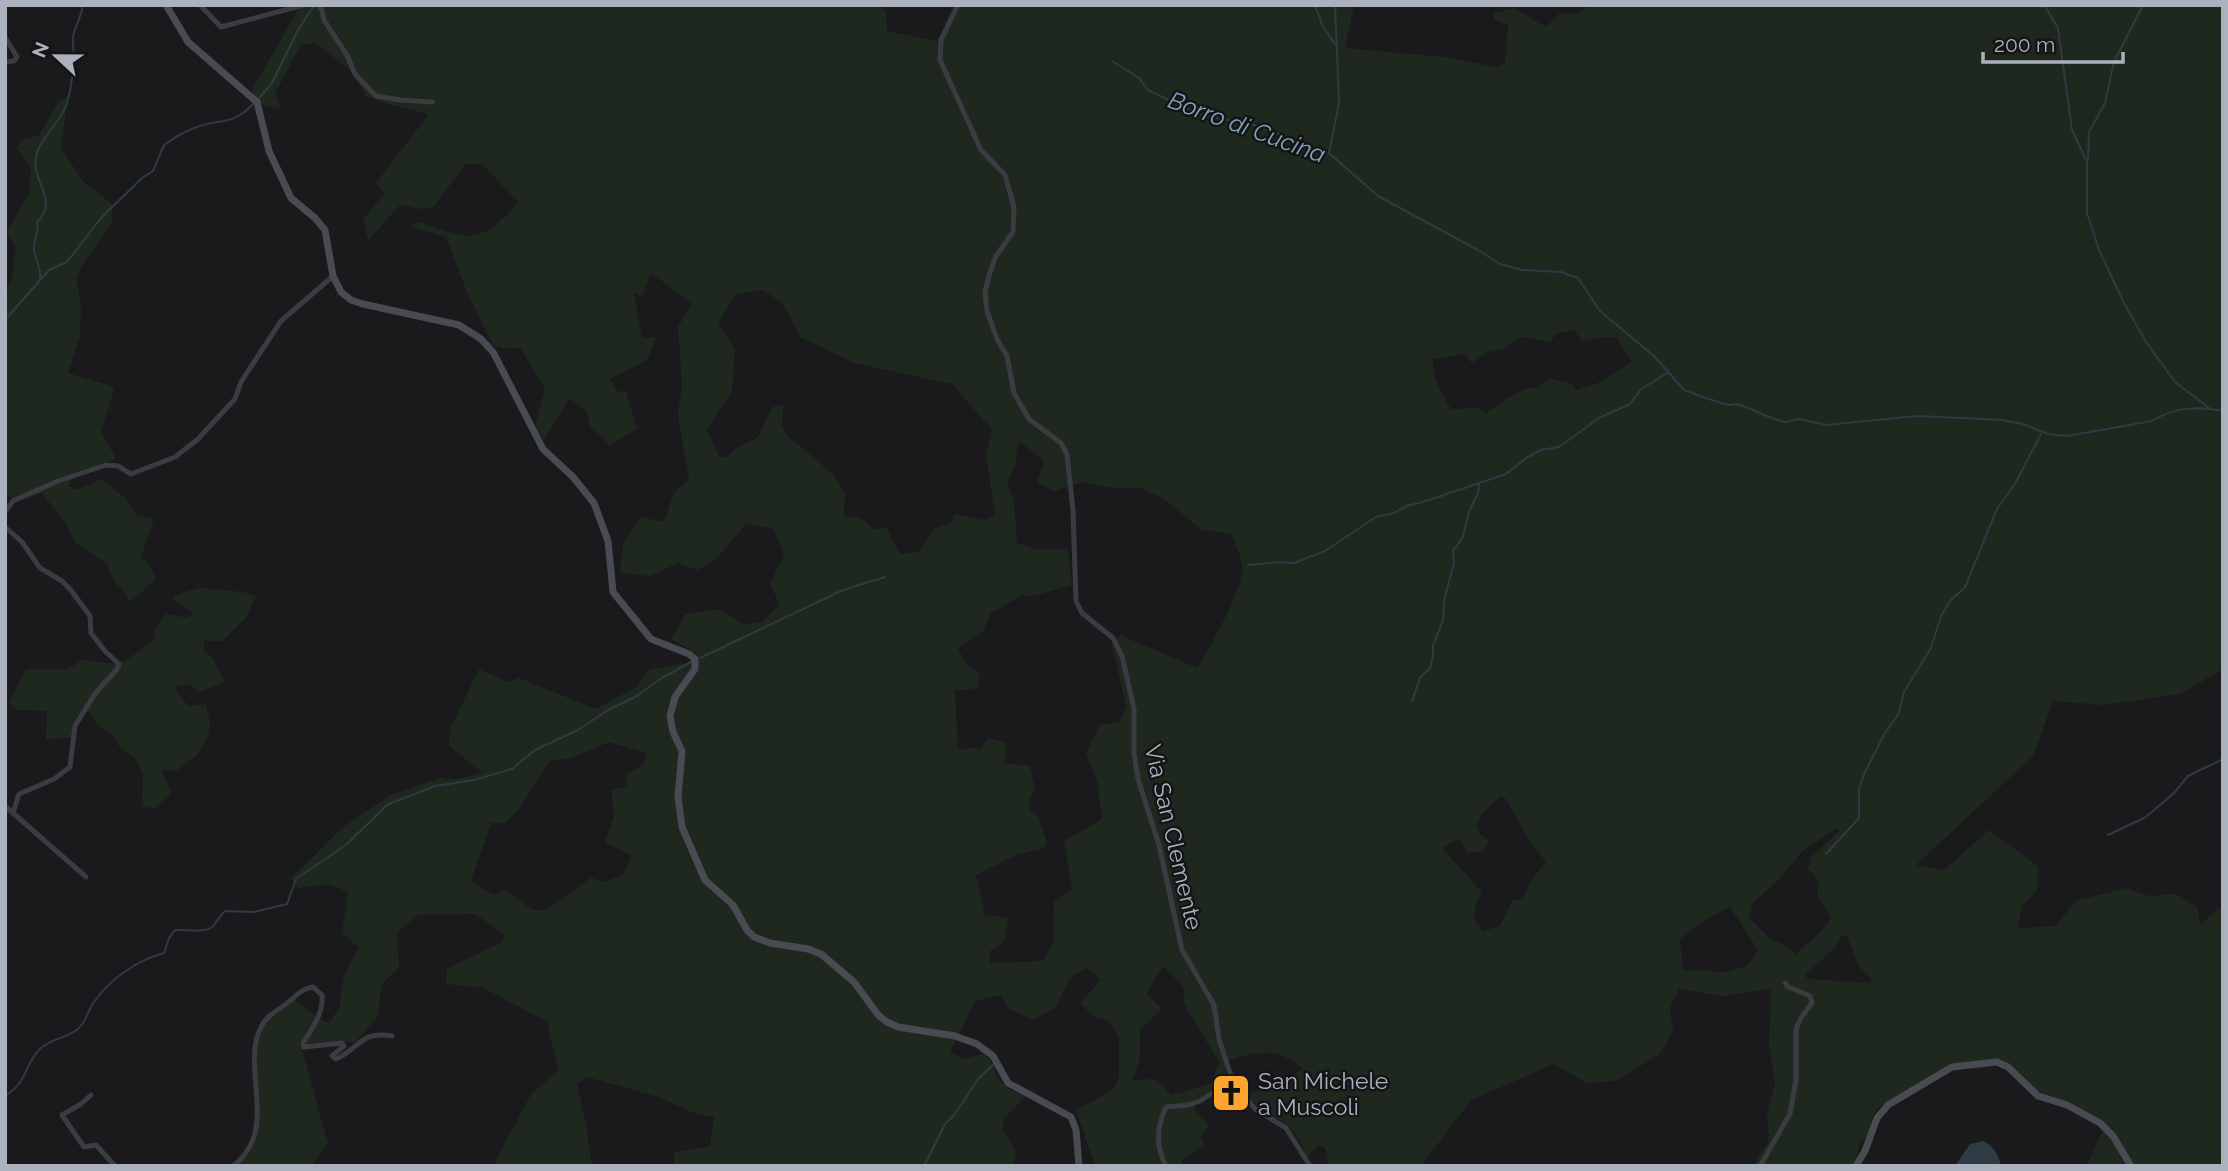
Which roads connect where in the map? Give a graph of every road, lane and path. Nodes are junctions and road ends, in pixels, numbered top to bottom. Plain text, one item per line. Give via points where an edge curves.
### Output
1 (166, 5) edge
2 (200, 5) edge
3 (304, 5) edge
4 (318, 5) edge
5 (958, 5) edge
6 (5, 37) edge
7 (5, 62) edge
8 (432, 102) dead end
9 (333, 276) junction
10 (5, 512) edge
11 (5, 527) edge
12 (5, 806) edge
13 (12, 813) junction
14 (86, 877) dead end
15 (1785, 983) dead end
16 (392, 1036) dead end
17 (1233, 1080) junction
18 (91, 1095) dead end
19 (115, 1166) edge
20 (233, 1166) edge
21 (1079, 1166) edge
22 (1166, 1166) edge
23 (1310, 1166) edge
24 (1760, 1166) edge
25 (1856, 1166) edge
26 (2131, 1166) edge

1 - 9 main road via 188,42 257,102 269,151 291,198 325,230
2 - 3 street via 221,27
4 - 8 street via 355,74 376,96
5 - 17 street, Via San Clemente via 941,40 940,60 981,150 1005,175 1014,207 1013,232 990,272 987,311 1007,356 1014,393 1029,419 1061,443 1068,454 1076,601 1082,613 1113,639 1122,656 1134,709 1138,779 1159,845 1182,950 1213,1005
6 - 7 street via 17,57
9 - 10 street via 281,321 235,399 175,457 131,474 106,465 13,501
9 - 21 main road via 338,289 351,300 460,325 488,345 543,449 594,503 608,541 613,592 651,639 695,659 695,669 675,697 670,716 682,751 678,797 682,827 709,885 733,905 754,937 808,949 829,959 887,1022 963,1038 989,1052 1008,1083 1071,1117
11 - 13 street via 40,568 71,589 90,616 91,633 119,664 75,726 70,767 19,794
12 - 13 street
13 - 14 street
15 - 24 street via 1810,996 1812,1003 1796,1029 1796,1080 1790,1114
16 - 20 street via 368,1036 336,1059 332,1056 342,1043 304,1048 323,1003 313,987 267,1017 255,1046 258,1109 253,1144
17 - 22 street via 1200,1101 1166,1107 1158,1133
17 - 23 street, Via San Clemente via 1259,1113 1286,1128
18 - 19 street via 62,1115 84,1147 96,1145
25 - 26 main road via 1875,1121 1888,1105 1952,1068 1997,1062 2038,1096 2073,1108 2105,1128

